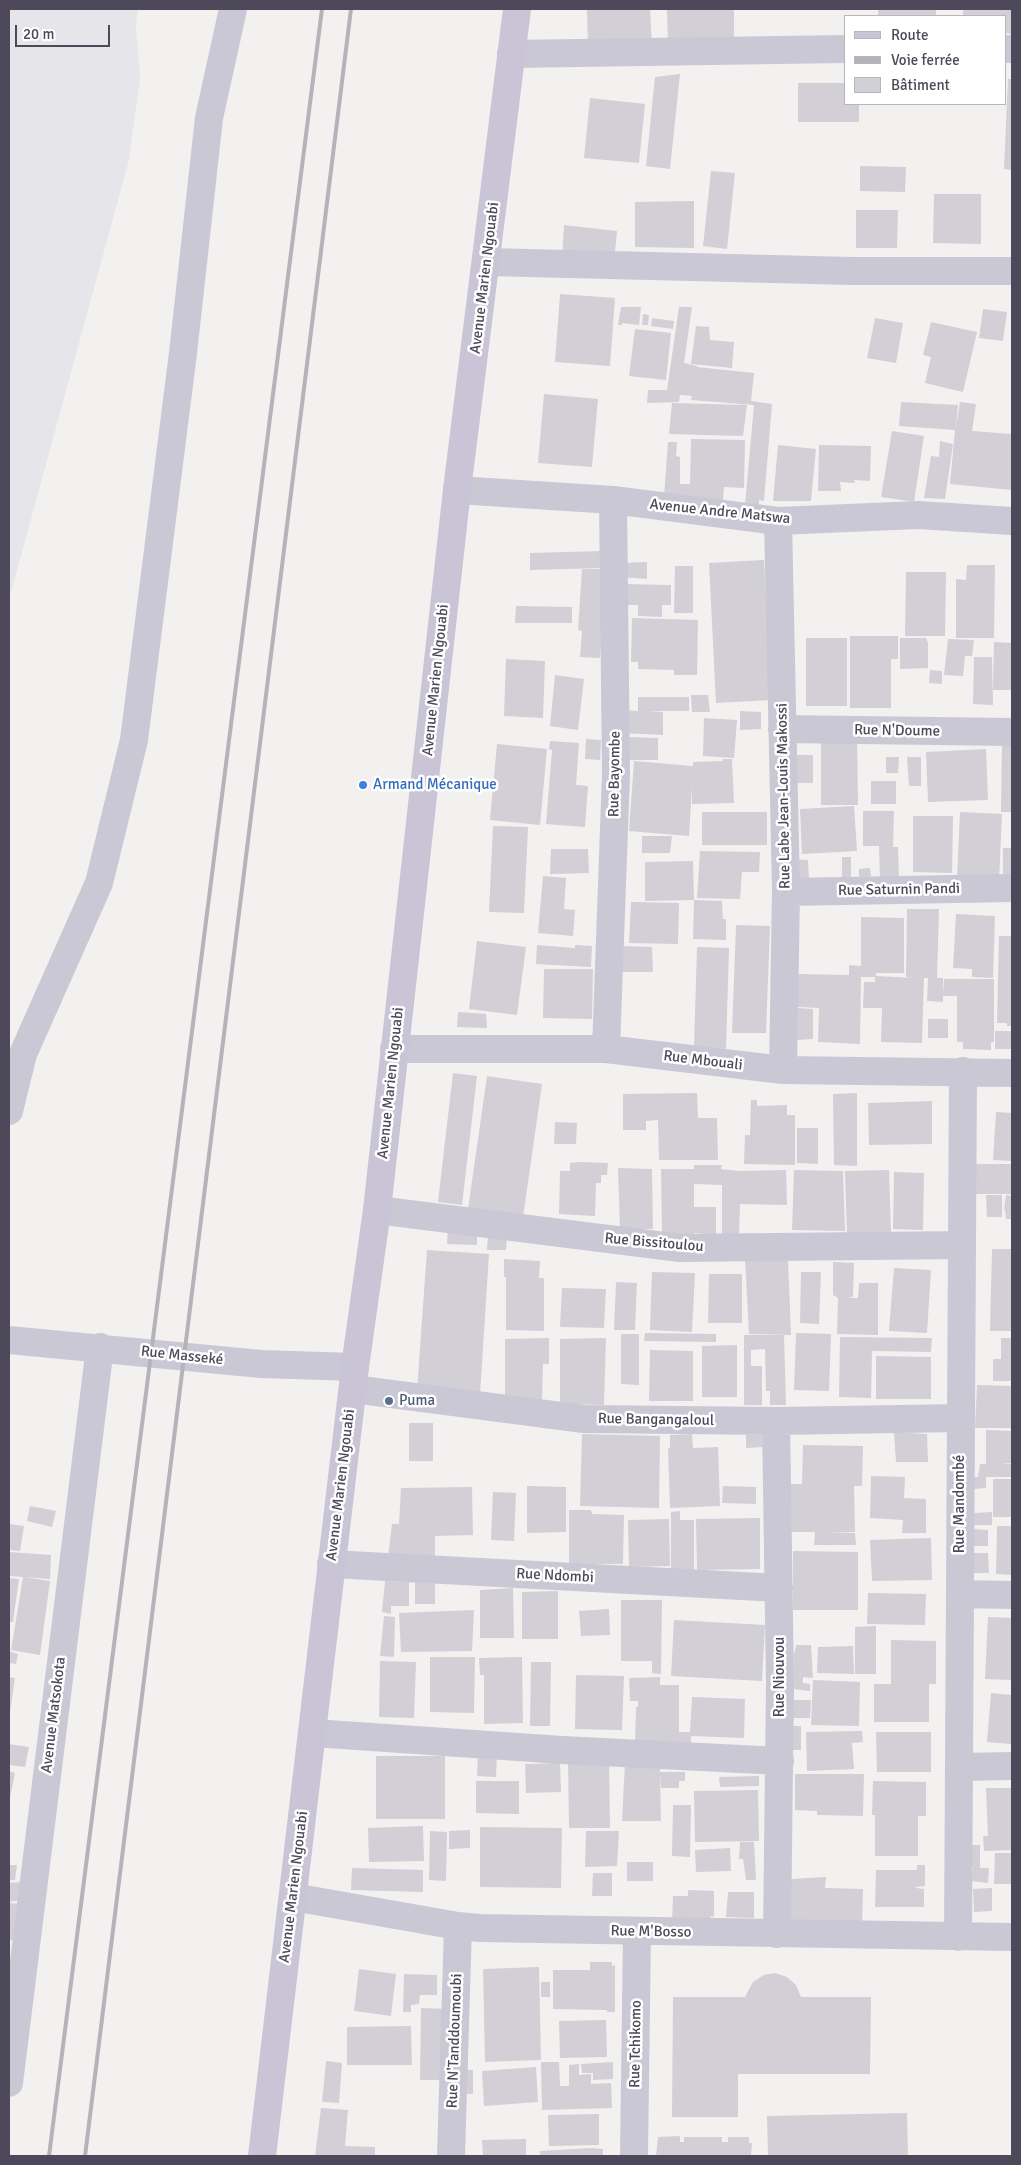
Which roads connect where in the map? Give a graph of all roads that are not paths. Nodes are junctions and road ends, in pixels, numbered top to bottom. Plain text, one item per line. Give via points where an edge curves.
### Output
1 (233, 9) edge
2 (517, 9) edge
3 (844, 49) edge
4 (512, 54) junction
5 (487, 262) junction
6 (1012, 271) edge
7 (458, 490) junction
8 (614, 500) junction
9 (778, 521) junction
10 (1012, 521) edge
11 (782, 729) junction
12 (1012, 732) edge
13 (1012, 888) edge
14 (786, 892) junction
15 (394, 1049) junction
16 (606, 1049) junction
17 (783, 1070) junction
18 (963, 1071) junction
19 (1012, 1073) edge
20 (9, 1111) edge
21 (377, 1210) junction
22 (962, 1245) junction
23 (9, 1340) edge
24 (100, 1347) junction
25 (354, 1378) junction
26 (961, 1418) junction
27 (776, 1421) junction
28 (331, 1564) junction
29 (779, 1588) junction
30 (960, 1594) junction
31 (1012, 1595) edge
32 (313, 1733) junction
33 (780, 1761) junction
34 (1012, 1766) edge
35 (959, 1767) junction
36 (293, 1897) junction
37 (458, 1926) junction
38 (637, 1932) junction
39 (777, 1934) junction
40 (958, 1937) junction
41 (1012, 1937) edge
42 (9, 2083) edge
43 (262, 2156) edge
44 (452, 2156) edge
45 (634, 2156) edge

1 - 20 street via 209,118 134,740 99,883 23,1054
2 - 4 street, Avenue Marien Ngouabi
3 - 4 street
4 - 5 street, Avenue Marien Ngouabi
5 - 6 street via 853,271
5 - 7 street, Avenue Marien Ngouabi
7 - 8 street, Avenue Andre Matswa
7 - 15 street, Avenue Marien Ngouabi
8 - 9 street, Avenue Andre Matswa
8 - 16 street, Rue Bayombe via 616,774
9 - 10 street, Avenue Andre Matswa via 918,515
9 - 11 street, Rue Labe Jean-Louis Makossi
11 - 12 street, Rue N'Doume
11 - 14 street, Rue Labe Jean-Louis Makossi
13 - 14 street, Rue Saturnin Pandi
14 - 17 street, Rue Labe Jean-Louis Makossi
15 - 16 street, Rue Mbouali
15 - 21 street, Avenue Marien Ngouabi
16 - 17 street, Rue Mbouali
17 - 18 street, Rue Mbouali
18 - 19 street, Rue Mbouali
18 - 22 street, Rue Mandombé
21 - 22 street, Rue Bissitoulou via 680,1248
21 - 25 street, Avenue Marien Ngouabi
22 - 26 street, Rue Mandombé
23 - 24 street, Rue Masseké
24 - 25 street, Rue Masseké via 252,1363
24 - 42 street, Avenue Matsokota
25 - 27 street, Rue Bangangaloul via 584,1419
25 - 28 street, Avenue Marien Ngouabi
26 - 27 street, Rue Bangangaloul
26 - 30 street, Rue Mandombé
27 - 29 street, Rue Niouvou
28 - 29 street, Rue Ndombi
28 - 32 street, Avenue Marien Ngouabi
29 - 33 street, Rue Niouvou
30 - 31 street
30 - 35 street, Rue Mandombé
32 - 33 street
32 - 36 street, Avenue Marien Ngouabi
33 - 39 street, Rue Niouvou
34 - 35 street
35 - 40 street, Rue Mandombé
36 - 37 street, Rue M'Bosso
36 - 43 street, Avenue Marien Ngouabi
37 - 38 street, Rue M'Bosso
37 - 44 street, Rue N'Tanddoumoubi
38 - 39 street, Rue M'Bosso
38 - 45 street, Rue Tchikomo
39 - 40 street, Rue M'Bosso
40 - 41 street, Rue M'Bosso

